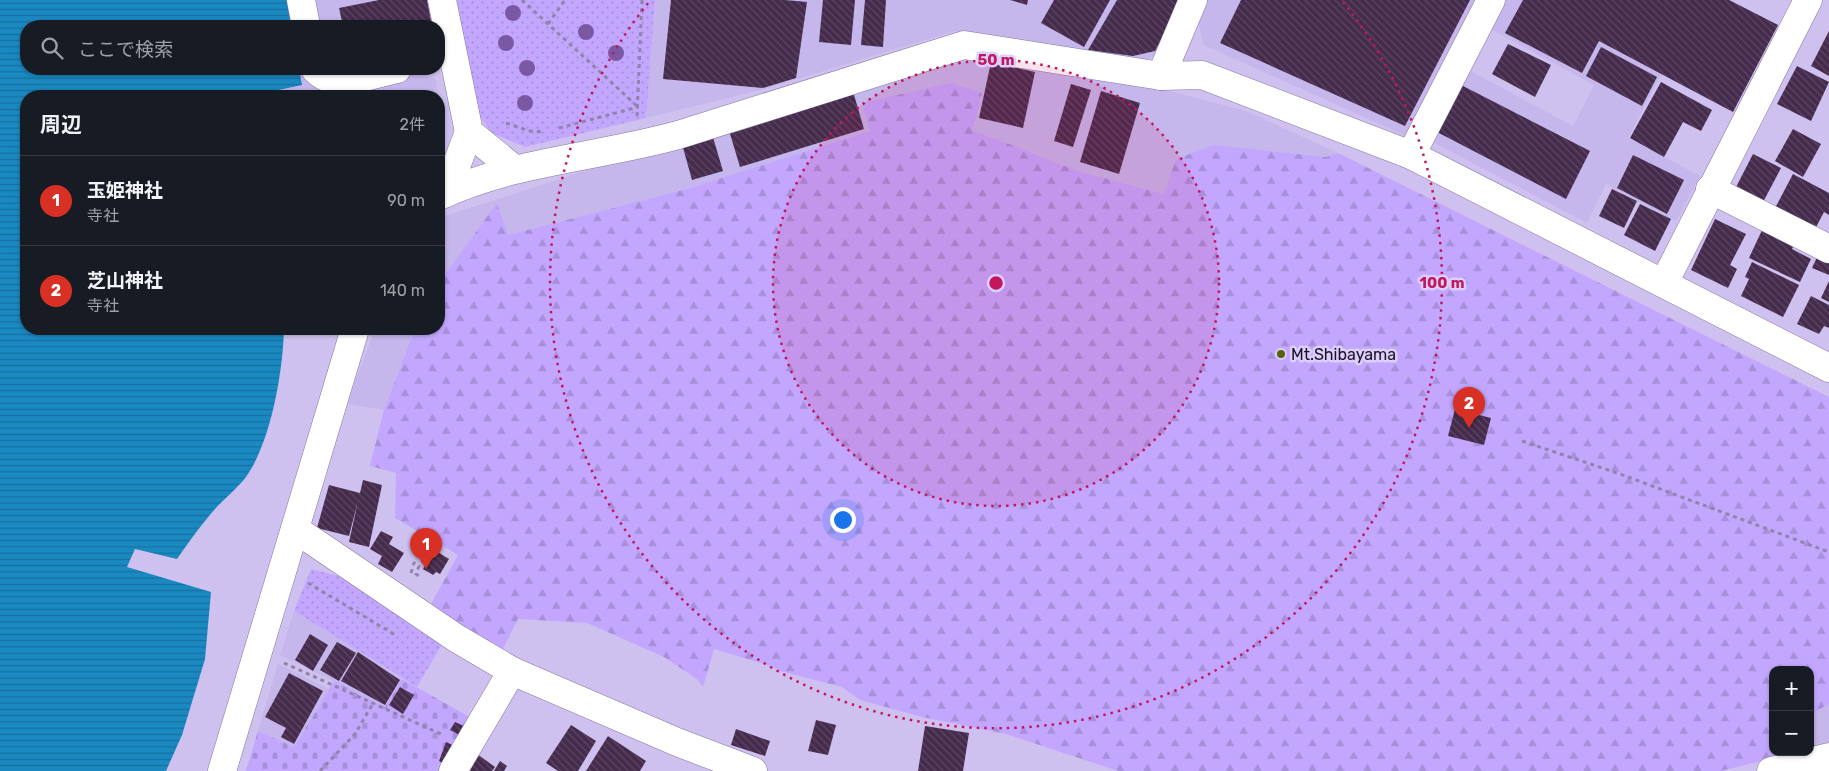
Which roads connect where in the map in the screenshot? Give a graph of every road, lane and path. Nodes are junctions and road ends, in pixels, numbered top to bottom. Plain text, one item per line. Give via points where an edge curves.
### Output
1 (301, 0) edge
2 (442, 0) edge
3 (522, 0) edge
4 (565, 0) edge
5 (642, 0) edge
6 (1193, 0) edge
7 (1491, 0) edge
8 (1808, 0) edge
9 (305, 20) edge
10 (443, 20) edge
11 (548, 24) junction
12 (445, 44) edge
13 (446, 58) edge
14 (324, 75) edge
15 (370, 75) edge
16 (1161, 76) junction
17 (638, 107) junction
18 (504, 122) dead end
19 (555, 130) dead end
20 (469, 132) junction
21 (545, 132) dead end
22 (635, 147) junction
23 (1411, 155) junction
24 (514, 169) junction
25 (445, 187) edge
26 (1710, 189) junction
27 (445, 193) edge
28 (1829, 249) edge
29 (1664, 283) junction
30 (353, 335) edge
31 (1829, 368) edge
32 (1522, 441) dead end
33 (295, 529) junction
34 (1829, 552) edge
35 (414, 563) dead end
36 (424, 578) dead end
37 (307, 582) dead end
38 (405, 641) dead end
39 (276, 660) dead end
40 (512, 671) junction
41 (372, 705) junction
42 (469, 744) junction
43 (1829, 757) edge
44 (222, 771) edge
45 (320, 771) edge
46 (453, 771) edge
47 (753, 771) edge
48 (1771, 771) edge

1 - 9 street
2 - 10 street
3 - 11 path
4 - 11 path
5 - 17 path
6 - 16 street
7 - 23 street
8 - 26 street
11 - 17 path
12 - 13 street
13 - 20 street
14 - 15 street via 342,81
16 - 22 street via 964,45
16 - 23 street via 1202,74
17 - 19 path
17 - 22 path
18 - 21 path
20 - 24 street
20 - 25 street
22 - 24 street
23 - 29 street
24 - 27 street
26 - 28 street
26 - 29 street
29 - 31 street
30 - 33 street
32 - 34 path
33 - 40 street via 456,638
33 - 44 street
35 - 36 path via 419,566 416,574
37 - 38 path
39 - 41 path
40 - 42 street
40 - 47 street
41 - 42 path
41 - 45 path via 355,734
42 - 46 street
43 - 48 street

